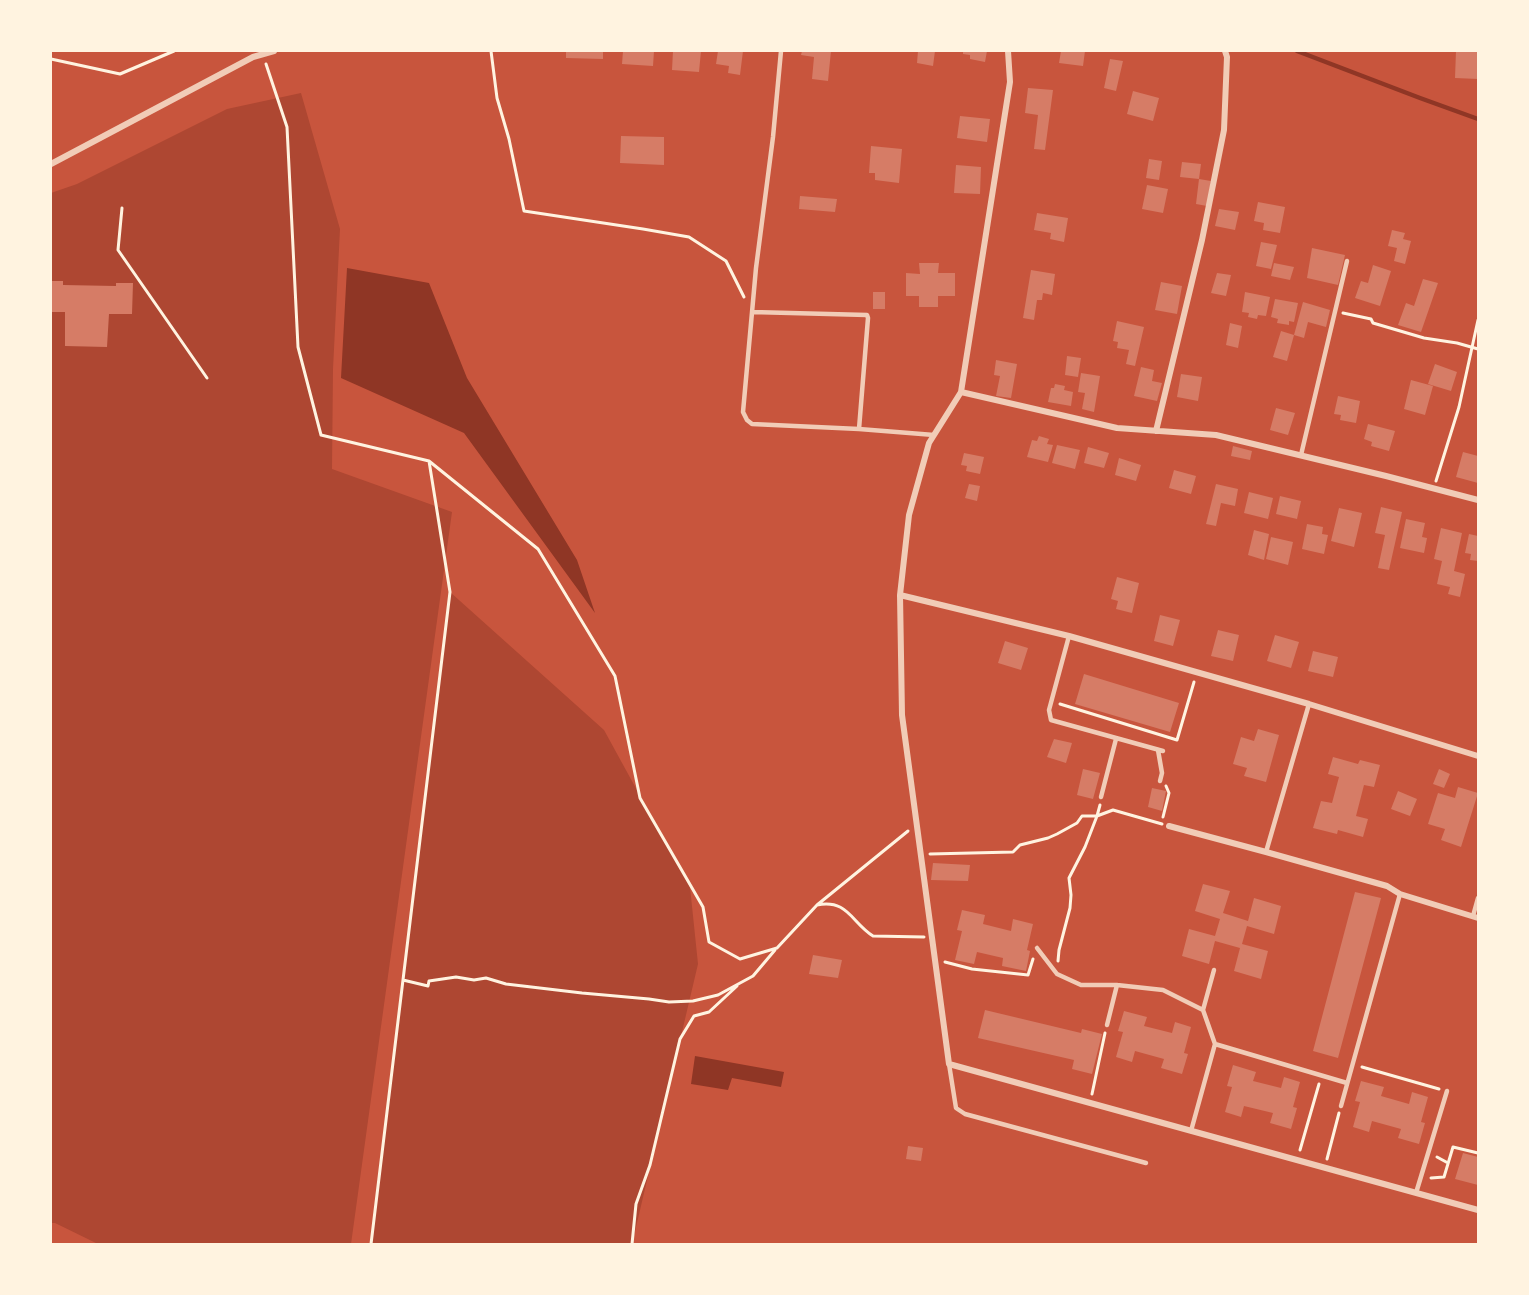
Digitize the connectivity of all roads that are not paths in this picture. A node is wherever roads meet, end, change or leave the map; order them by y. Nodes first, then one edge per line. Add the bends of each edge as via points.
1 (274, 51) edge
2 (781, 51) edge
3 (1008, 51) edge
4 (1225, 51) edge
5 (51, 164) edge
6 (1347, 261) dead end
7 (752, 312) junction
8 (961, 392) junction
9 (859, 429) junction
10 (1156, 431) junction
11 (934, 435) junction
12 (1301, 455) junction
13 (1478, 500) edge
14 (900, 595) junction
15 (1069, 636) junction
16 (1309, 704) junction
17 (1116, 739) junction
18 (1478, 756) edge
19 (1160, 781) dead end
20 (1101, 797) road end
21 (1169, 826) road end
22 (1266, 852) junction
23 (1400, 894) junction
24 (1478, 898) edge
25 (1475, 917) edge
26 (1037, 948) road end
27 (1214, 970) dead end
28 (1117, 985) junction
29 (1203, 1010) junction
30 (1107, 1025) road end
31 (1215, 1044) junction
32 (949, 1064) junction
33 (1347, 1083) junction
34 (1447, 1091) road end
35 (1341, 1106) road end
36 (1191, 1131) junction
37 (1146, 1163) dead end
38 (1416, 1193) junction
39 (1478, 1210) edge

1 - 5 street via 243,63
2 - 7 lane
3 - 8 street via 1010,82
4 - 10 street via 1224,130
6 - 12 lane
7 - 9 lane via 743,412 747,420 752,424
7 - 9 lane via 867,315
8 - 10 street via 1117,428
8 - 11 street
9 - 11 lane
10 - 12 street via 1215,435
11 - 14 street via 909,515
12 - 13 street
14 - 15 street
14 - 32 street via 902,715
15 - 16 street
15 - 17 lane via 1049,710 1051,720
16 - 18 street
16 - 22 lane
17 - 19 lane via 1160,751
17 - 20 lane
21 - 22 street
22 - 23 street via 1388,886
23 - 25 street
23 - 33 lane
24 - 25 lane
26 - 28 lane via 1057,974 1081,986
27 - 29 lane
28 - 29 lane via 1163,990
28 - 30 lane
29 - 31 lane
31 - 33 lane
31 - 36 lane
32 - 36 street
32 - 37 lane via 956,1108 965,1114
33 - 35 lane
34 - 38 lane
36 - 38 street
38 - 39 street

